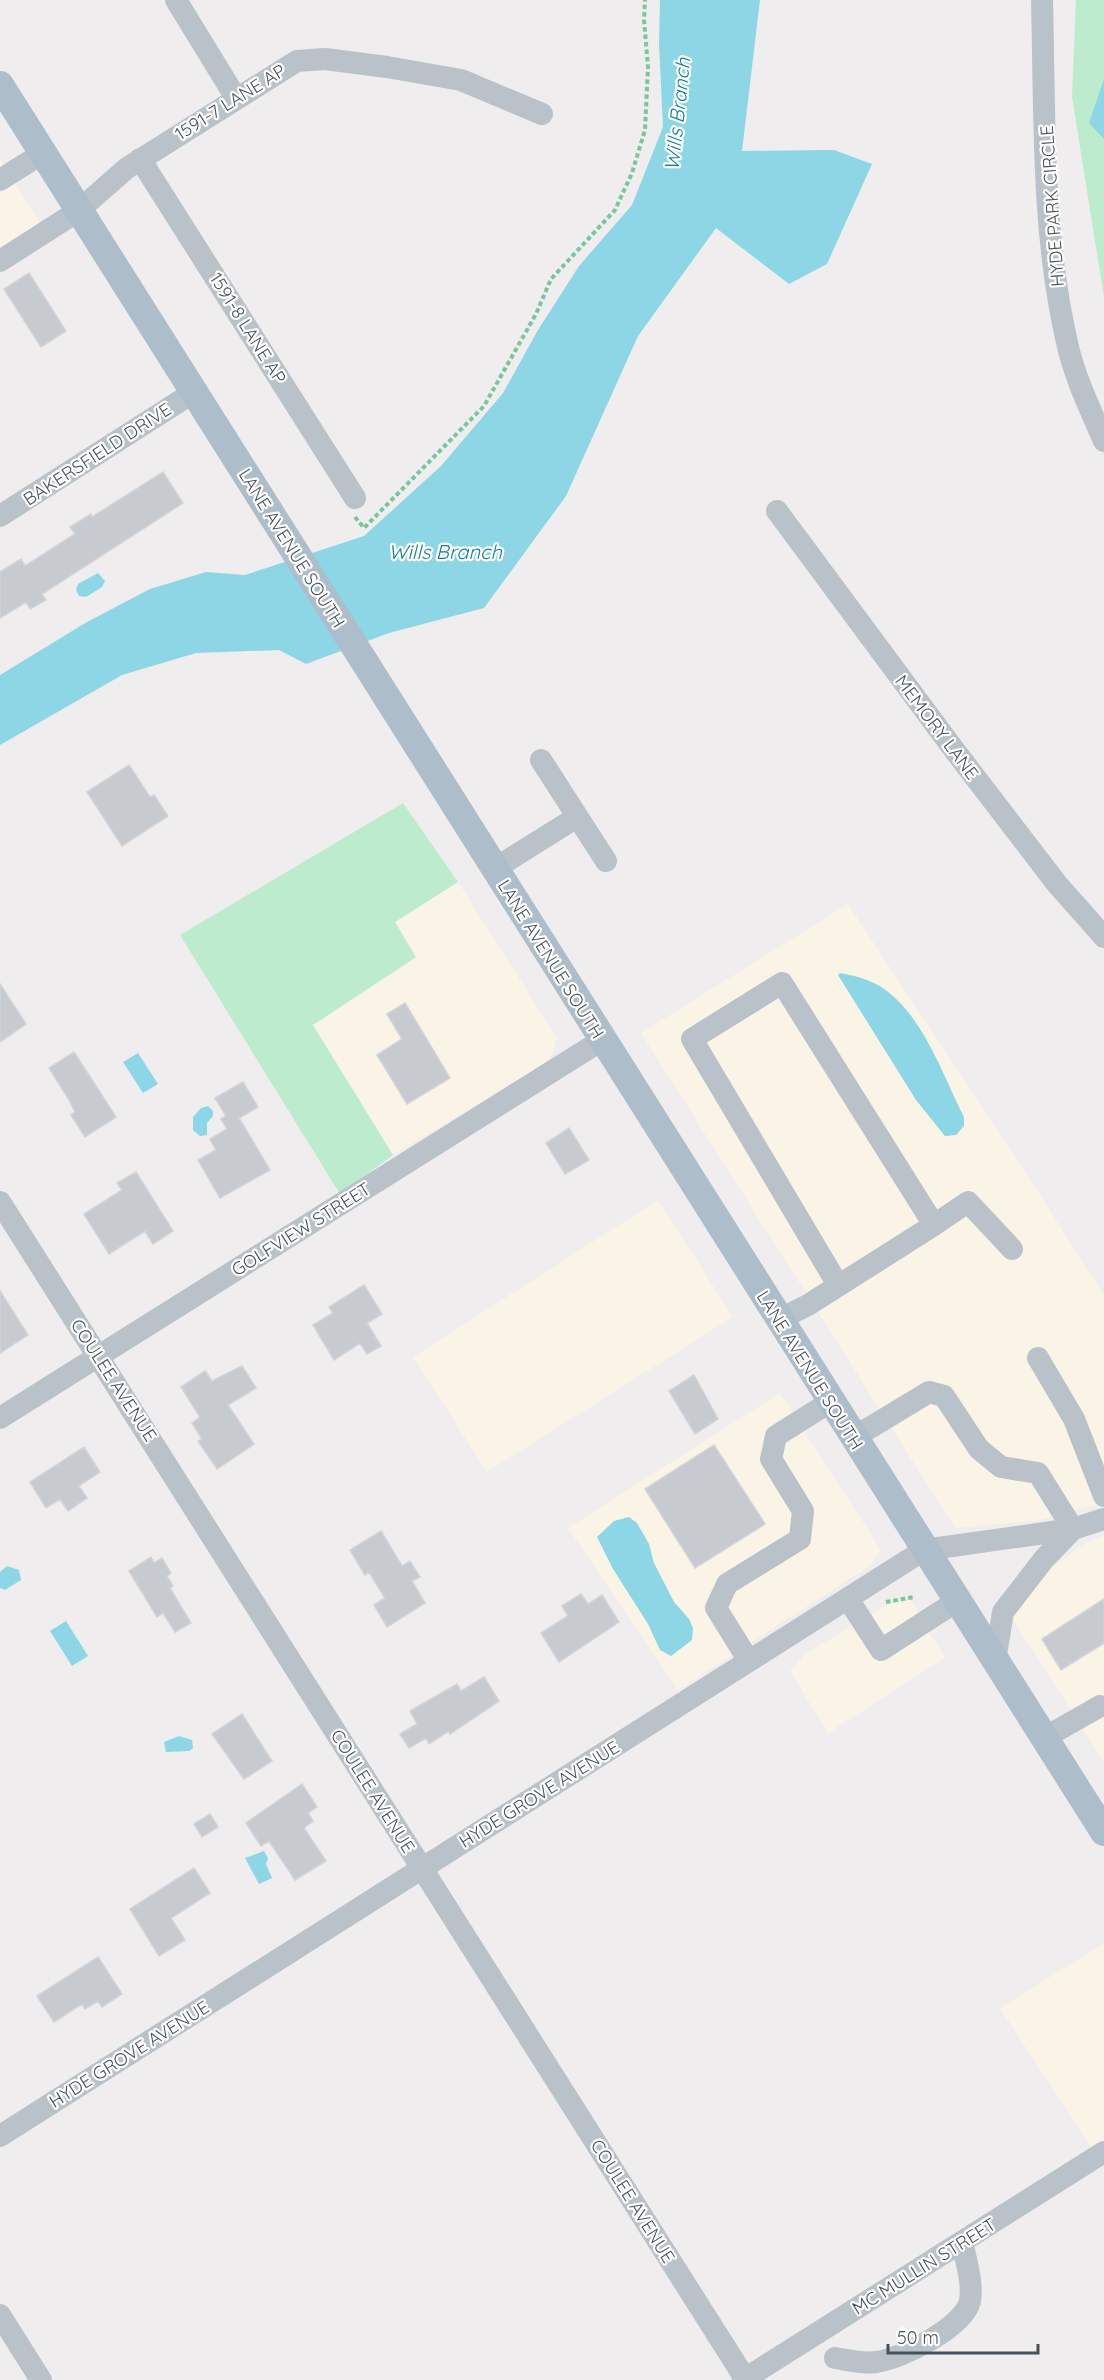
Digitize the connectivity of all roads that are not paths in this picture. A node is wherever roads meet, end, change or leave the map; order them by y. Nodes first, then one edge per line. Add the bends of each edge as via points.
1 (176, 0) edge
2 (1042, 0) edge
3 (0, 85) edge
4 (236, 98) junction
5 (542, 114) dead end
6 (43, 153) junction
7 (140, 159) junction
8 (0, 180) edge
9 (78, 211) junction
10 (0, 261) edge
11 (194, 392) junction
12 (1104, 441) edge
13 (355, 498) road end
14 (777, 511) dead end
15 (0, 516) edge
16 (542, 760) dead end
17 (577, 818) junction
18 (606, 861) dead end
19 (494, 869) junction
20 (1104, 937) edge
21 (602, 1040) junction
22 (0, 1202) edge
23 (934, 1225) junction
24 (1012, 1249) dead end
25 (838, 1285) junction
26 (778, 1320) junction
27 (99, 1355) junction
28 (1038, 1358) dead end
29 (830, 1402) junction
30 (0, 1418) edge
31 (853, 1438) junction
32 (1104, 1496) edge
33 (1103, 1521) edge
34 (1073, 1529) junction
35 (924, 1550) junction
36 (848, 1599) junction
37 (957, 1601) junction
38 (749, 1661) junction
39 (995, 1661) junction
40 (1103, 1703) edge
41 (1044, 1738) junction
42 (1104, 1832) edge
43 (422, 1869) junction
44 (0, 2136) edge
45 (1104, 2152) edge
46 (962, 2242) junction
47 (0, 2315) edge
48 (829, 2326) junction
49 (835, 2358) junction
50 (41, 2380) edge
51 (745, 2380) edge
52 (839, 2380) edge

1 - 4 street
2 - 12 street, HYDE PARK CIRCLE via 1049,219 1058,293 1069,351 1083,396
3 - 6 main road, LANE AVENUE SOUTH
4 - 5 street, 1591-7 LANE AP via 297,61 325,60 461,80
4 - 7 street, 1591-7 LANE AP
6 - 8 street
6 - 9 main road, LANE AVENUE SOUTH
7 - 9 street, 1591-7 LANE AP
7 - 13 street, 1591-8 LANE AP
9 - 10 street, 1591-7 LANE AP
9 - 11 main road, LANE AVENUE SOUTH
11 - 15 street, BAKERSFIELD DRIVE
11 - 19 main road, LANE AVENUE SOUTH
14 - 20 street, MEMORY LANE via 1057,884
16 - 17 street
17 - 18 street
17 - 19 street
19 - 21 main road, LANE AVENUE SOUTH
21 - 26 main road, LANE AVENUE SOUTH
21 - 27 street, GOLFVIEW STREET
22 - 27 street, COULEE AVENUE
23 - 24 street via 968,1202
23 - 25 street
23 - 25 street via 782,983 692,1040
25 - 26 street
26 - 29 main road, LANE AVENUE SOUTH
27 - 30 street, GOLFVIEW STREET
27 - 43 street, COULEE AVENUE
28 - 32 street via 1074,1419
29 - 31 main road, LANE AVENUE SOUTH
29 - 38 street via 776,1436 771,1459 803,1511 800,1539 727,1584 716,1608
31 - 34 street via 929,1392 944,1396 980,1449 1001,1467 1038,1473
31 - 35 main road, LANE AVENUE SOUTH
33 - 34 street, HYDE GROVE AVENUE
34 - 35 street, HYDE GROVE AVENUE
34 - 39 street via 1044,1559 1004,1612
35 - 36 street, HYDE GROVE AVENUE
35 - 37 main road, LANE AVENUE SOUTH
36 - 37 street via 881,1650
36 - 38 street, HYDE GROVE AVENUE
37 - 39 main road, LANE AVENUE SOUTH
38 - 43 street, HYDE GROVE AVENUE
39 - 41 main road, LANE AVENUE SOUTH
40 - 41 street
41 - 42 main road, LANE AVENUE SOUTH
43 - 44 street, HYDE GROVE AVENUE
43 - 51 street, COULEE AVENUE
45 - 46 street, MC MULLIN STREET
46 - 48 street, MC MULLIN STREET
46 - 49 street via 970,2282 969,2303 956,2320 936,2337 877,2362
47 - 50 street
48 - 49 street
48 - 51 street, MC MULLIN STREET
49 - 52 street

